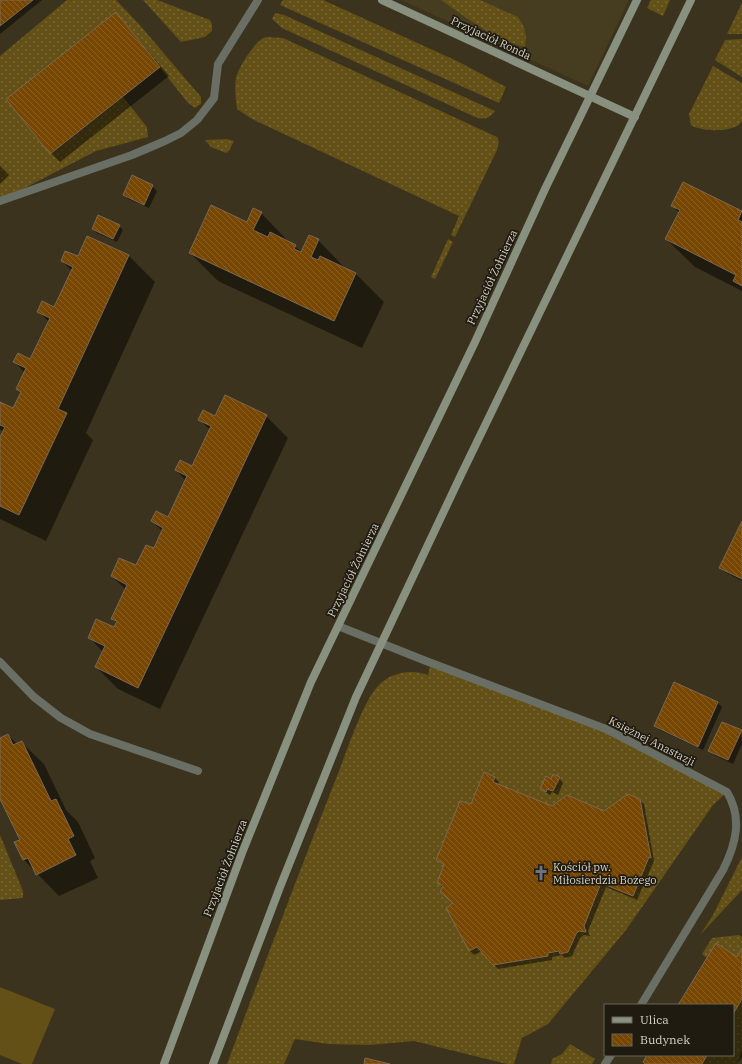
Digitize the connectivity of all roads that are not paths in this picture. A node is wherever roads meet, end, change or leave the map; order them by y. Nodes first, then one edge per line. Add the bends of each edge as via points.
1 (258, 0) edge
2 (382, 0) edge
3 (637, 0) edge
4 (691, 0) edge
5 (591, 97) junction
6 (635, 117) junction
7 (0, 201) edge
8 (338, 626) junction
9 (382, 643) junction
10 (0, 662) edge
11 (198, 771) dead end
12 (642, 1004) edge
13 (164, 1064) edge
14 (213, 1064) edge

1 - 7 street via 218,64 214,98 197,120 165,141 87,172
2 - 5 street, Przyjaciół Ronda
3 - 5 street, Przyjaciół Żołnierza
4 - 6 street
5 - 6 street
5 - 8 street, Przyjaciół Żołnierza
6 - 9 street
8 - 9 street, Księżnej Anastazji
8 - 13 street, Przyjaciół Żołnierza via 287,738
9 - 12 street, Księżnej Anastazji via 606,729 727,792 736,802 740,815 734,849 724,870
9 - 14 street via 330,757
10 - 11 street via 34,697 60,718 90,734

